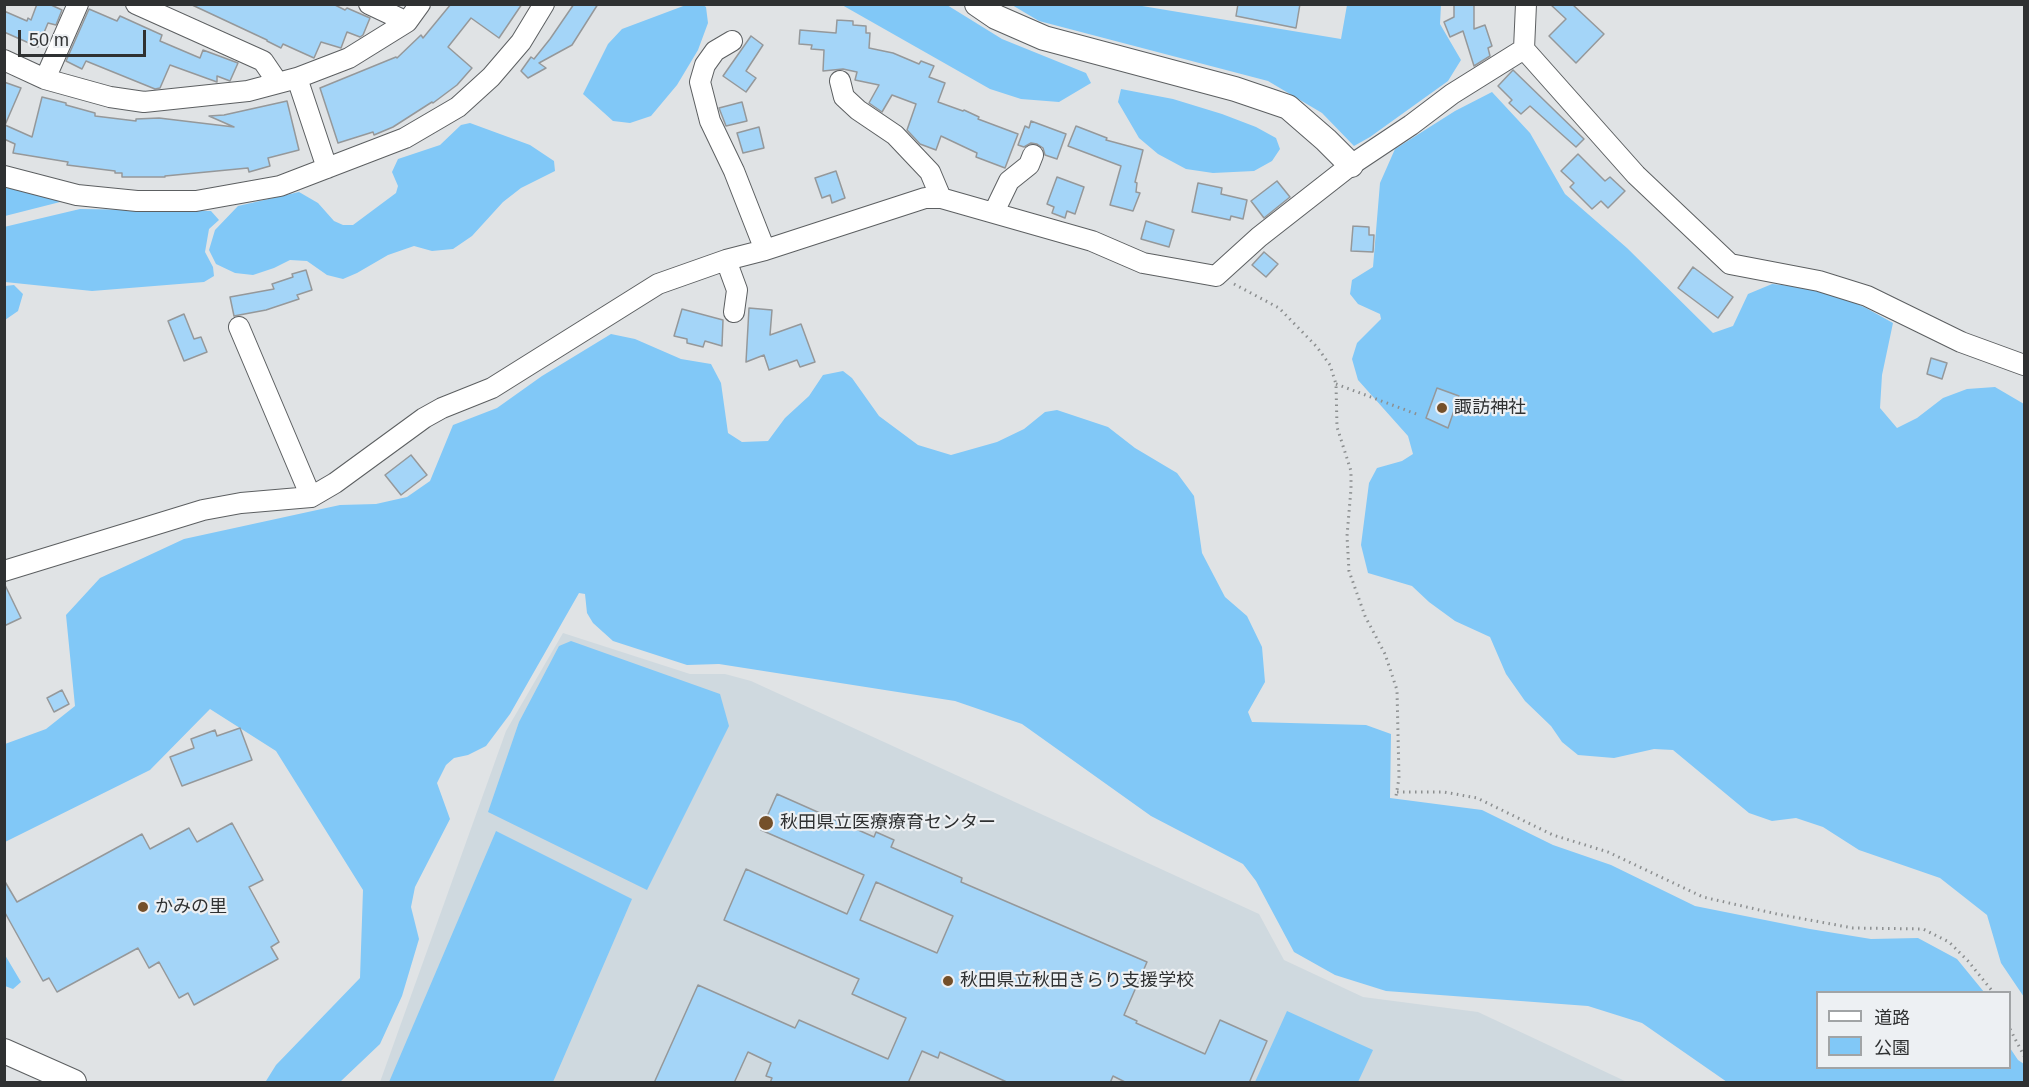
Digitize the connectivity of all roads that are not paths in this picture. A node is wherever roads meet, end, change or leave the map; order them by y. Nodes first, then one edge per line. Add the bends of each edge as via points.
1 (78, 4) edge
2 (136, 4) edge
3 (369, 4) edge
4 (420, 4) edge
5 (544, 4) edge
6 (977, 4) edge
7 (1526, 4) edge
8 (407, 22) junction
9 (732, 41) dead end
10 (1524, 49) junction
11 (4, 60) edge
12 (45, 79) junction
13 (287, 81) junction
14 (840, 81) dead end
15 (1033, 155) dead end
16 (1351, 165) junction
17 (327, 168) junction
18 (4, 176) edge
19 (941, 198) junction
20 (994, 212) junction
21 (765, 250) junction
22 (726, 260) junction
23 (735, 312) dead end
24 (239, 327) dead end
25 (2025, 365) edge
26 (311, 497) junction
27 (4, 570) edge
28 (4, 1051) edge
29 (74, 1083) edge

1 - 12 street
2 - 13 street via 263,61
3 - 8 street
4 - 8 street
5 - 17 street via 521,42 458,107 405,138
6 - 16 street via 1044,38 1235,89 1287,107
7 - 10 street
8 - 13 street via 349,58
9 - 21 street via 715,51 699,82 710,121
10 - 16 street
10 - 25 street via 1636,175 1730,264 1819,281 1867,296 1961,342
11 - 12 street
12 - 13 street via 144,102 248,91
13 - 17 street
14 - 19 street via 844,97 895,135 930,172
15 - 20 street via 1029,165 1009,181
16 - 20 street via 1216,276 1143,263 1105,245
17 - 18 street via 280,186 196,201 77,195
19 - 20 street
19 - 21 street via 925,198
21 - 22 street
22 - 23 street via 737,290
22 - 26 street via 658,284 492,388 424,418
24 - 26 street
26 - 27 street via 241,502 203,510
28 - 29 street

